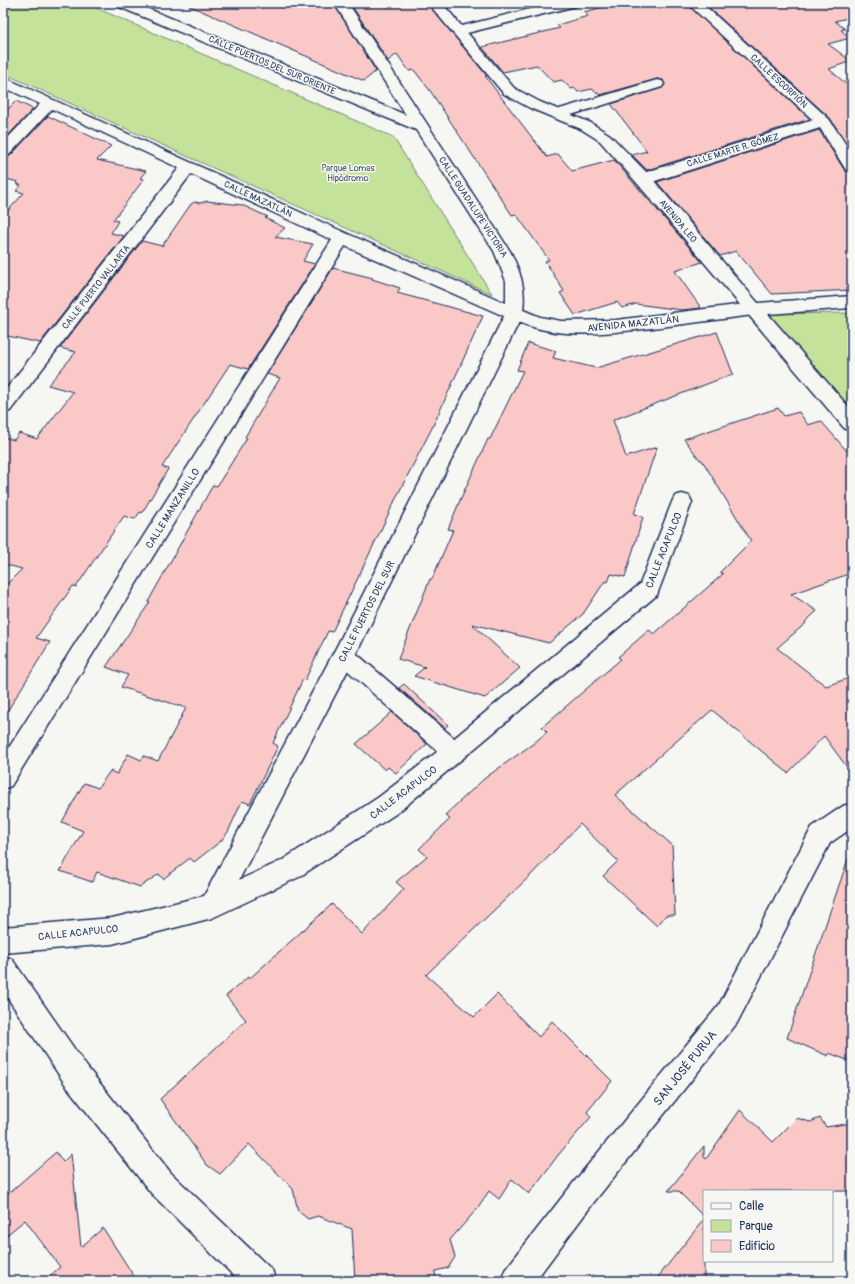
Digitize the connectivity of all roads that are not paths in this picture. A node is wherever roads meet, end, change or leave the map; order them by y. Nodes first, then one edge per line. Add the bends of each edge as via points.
1 (122, 3) edge
2 (340, 3) edge
3 (435, 3) edge
4 (571, 3) edge
5 (694, 3) edge
6 (459, 32) junction
7 (3, 81) edge
8 (657, 84) dead end
9 (49, 103) junction
10 (558, 114) junction
11 (824, 122) junction
12 (422, 127) junction
13 (3, 152) edge
14 (188, 167) junction
15 (852, 167) edge
16 (643, 179) junction
17 (342, 238) junction
18 (852, 302) edge
19 (753, 309) junction
20 (514, 314) junction
21 (3, 406) edge
22 (852, 424) edge
23 (682, 502) dead end
24 (344, 655) junction
25 (454, 752) junction
26 (3, 778) edge
27 (852, 814) edge
28 (212, 906) junction
29 (3, 940) edge
30 (3, 968) edge
31 (261, 1281) edge
32 (516, 1281) edge

1 - 12 street, CALLE PUERTOS DEL SUR ORIENTE
2 - 12 street, CALLE GUADALUPE VICTORIA
3 - 6 street, AVENIDA LEO
4 - 6 street
5 - 11 street, CALLE ESCORPIÓN
6 - 10 street, AVENIDA LEO via 508,91
7 - 9 street, CALLE MAZATLÁN
8 - 10 street
9 - 13 street
9 - 14 street, CALLE MAZATLÁN
10 - 16 street, AVENIDA LEO via 586,126 605,138
11 - 15 street, CALLE ESCORPIÓN
11 - 16 street, CALLE MARTE R. GÓMEZ
12 - 20 street, CALLE GUADALUPE VICTORIA via 502,251 514,275
14 - 17 street, CALLE MAZATLÁN
14 - 21 street, CALLE PUERTO VALLARTA
16 - 19 street, AVENIDA LEO
17 - 20 street, CALLE MAZATLÁN
17 - 26 street, CALLE MANZANILLO
18 - 19 street, AVENIDA MAZATLÁN
19 - 20 street, AVENIDA MAZATLÁN via 586,328 537,323
19 - 22 street, AVENIDA LEO
20 - 24 street, CALLE PUERTOS DEL SUR
23 - 25 street, CALLE ACAPULCO via 649,589
24 - 25 lane
24 - 28 street, CALLE PUERTOS DEL SUR
25 - 28 street, CALLE ACAPULCO via 388,805 290,868
27 - 32 street, SAN JOSÉ PURUA via 821,835 728,1014 584,1192
28 - 29 street, CALLE ACAPULCO via 112,930
30 - 31 street via 77,1077 161,1183

